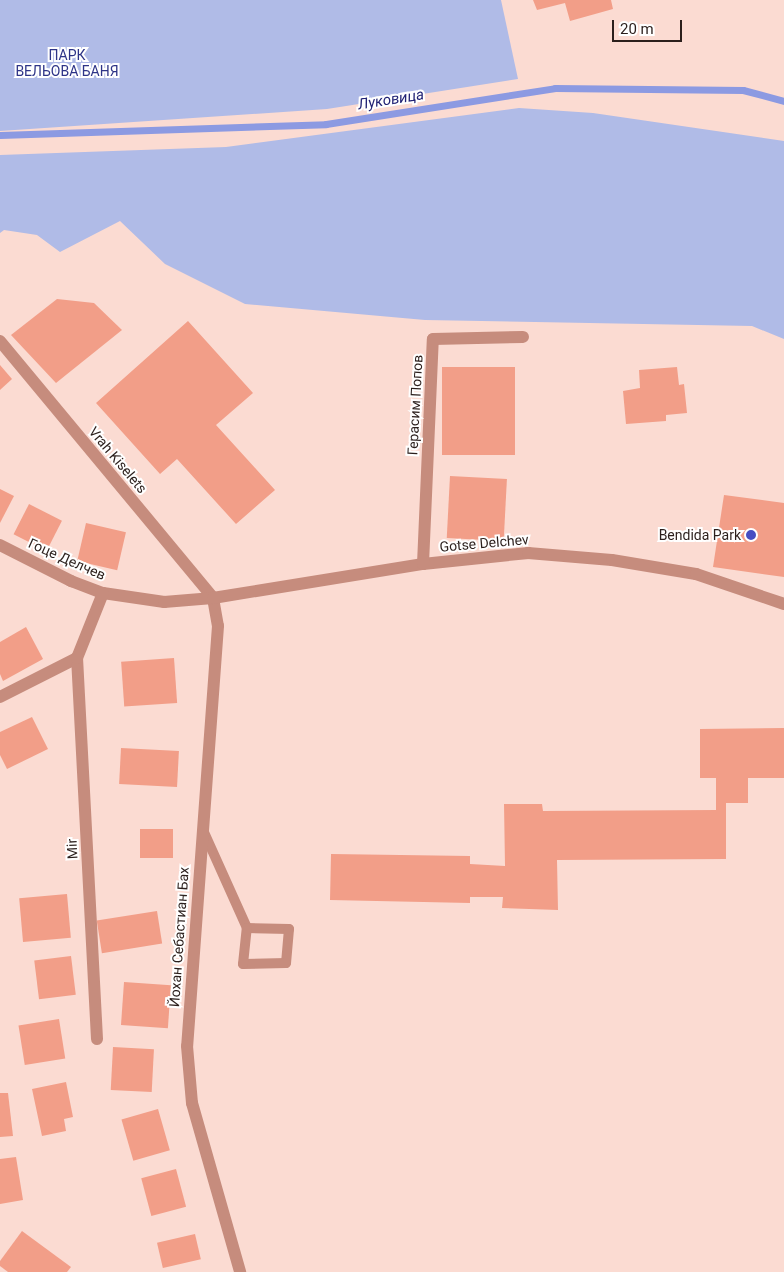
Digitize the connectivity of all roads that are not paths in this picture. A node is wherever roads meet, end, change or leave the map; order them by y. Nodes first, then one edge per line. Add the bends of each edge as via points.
1 (523, 337) dead end
2 (0, 341) edge
3 (0, 544) edge
4 (423, 564) junction
5 (103, 593) junction
6 (213, 598) junction
7 (784, 604) edge
8 (77, 658) junction
9 (0, 697) edge
10 (202, 829) junction
11 (247, 928) junction
12 (98, 1039) dead end
13 (240, 1272) edge

1 - 4 street, Герасим Попов via 433,339
2 - 6 street, Vrah Kiselets
3 - 5 street, Гоце Делчев via 71,581
4 - 6 street, Gotse Delchev
4 - 7 street, Gotse Delchev via 528,553 612,560 696,574
5 - 6 street, Гоце Делчев via 164,602
5 - 8 street, Mir
6 - 10 street, Йохан Себастиан Бах via 218,626
8 - 9 street
8 - 12 street, Mir
10 - 11 lane
10 - 13 street, Йохан Себастиан Бах via 186,1046 192,1103
11 - 11 lane via 243,964 286,963 289,929

